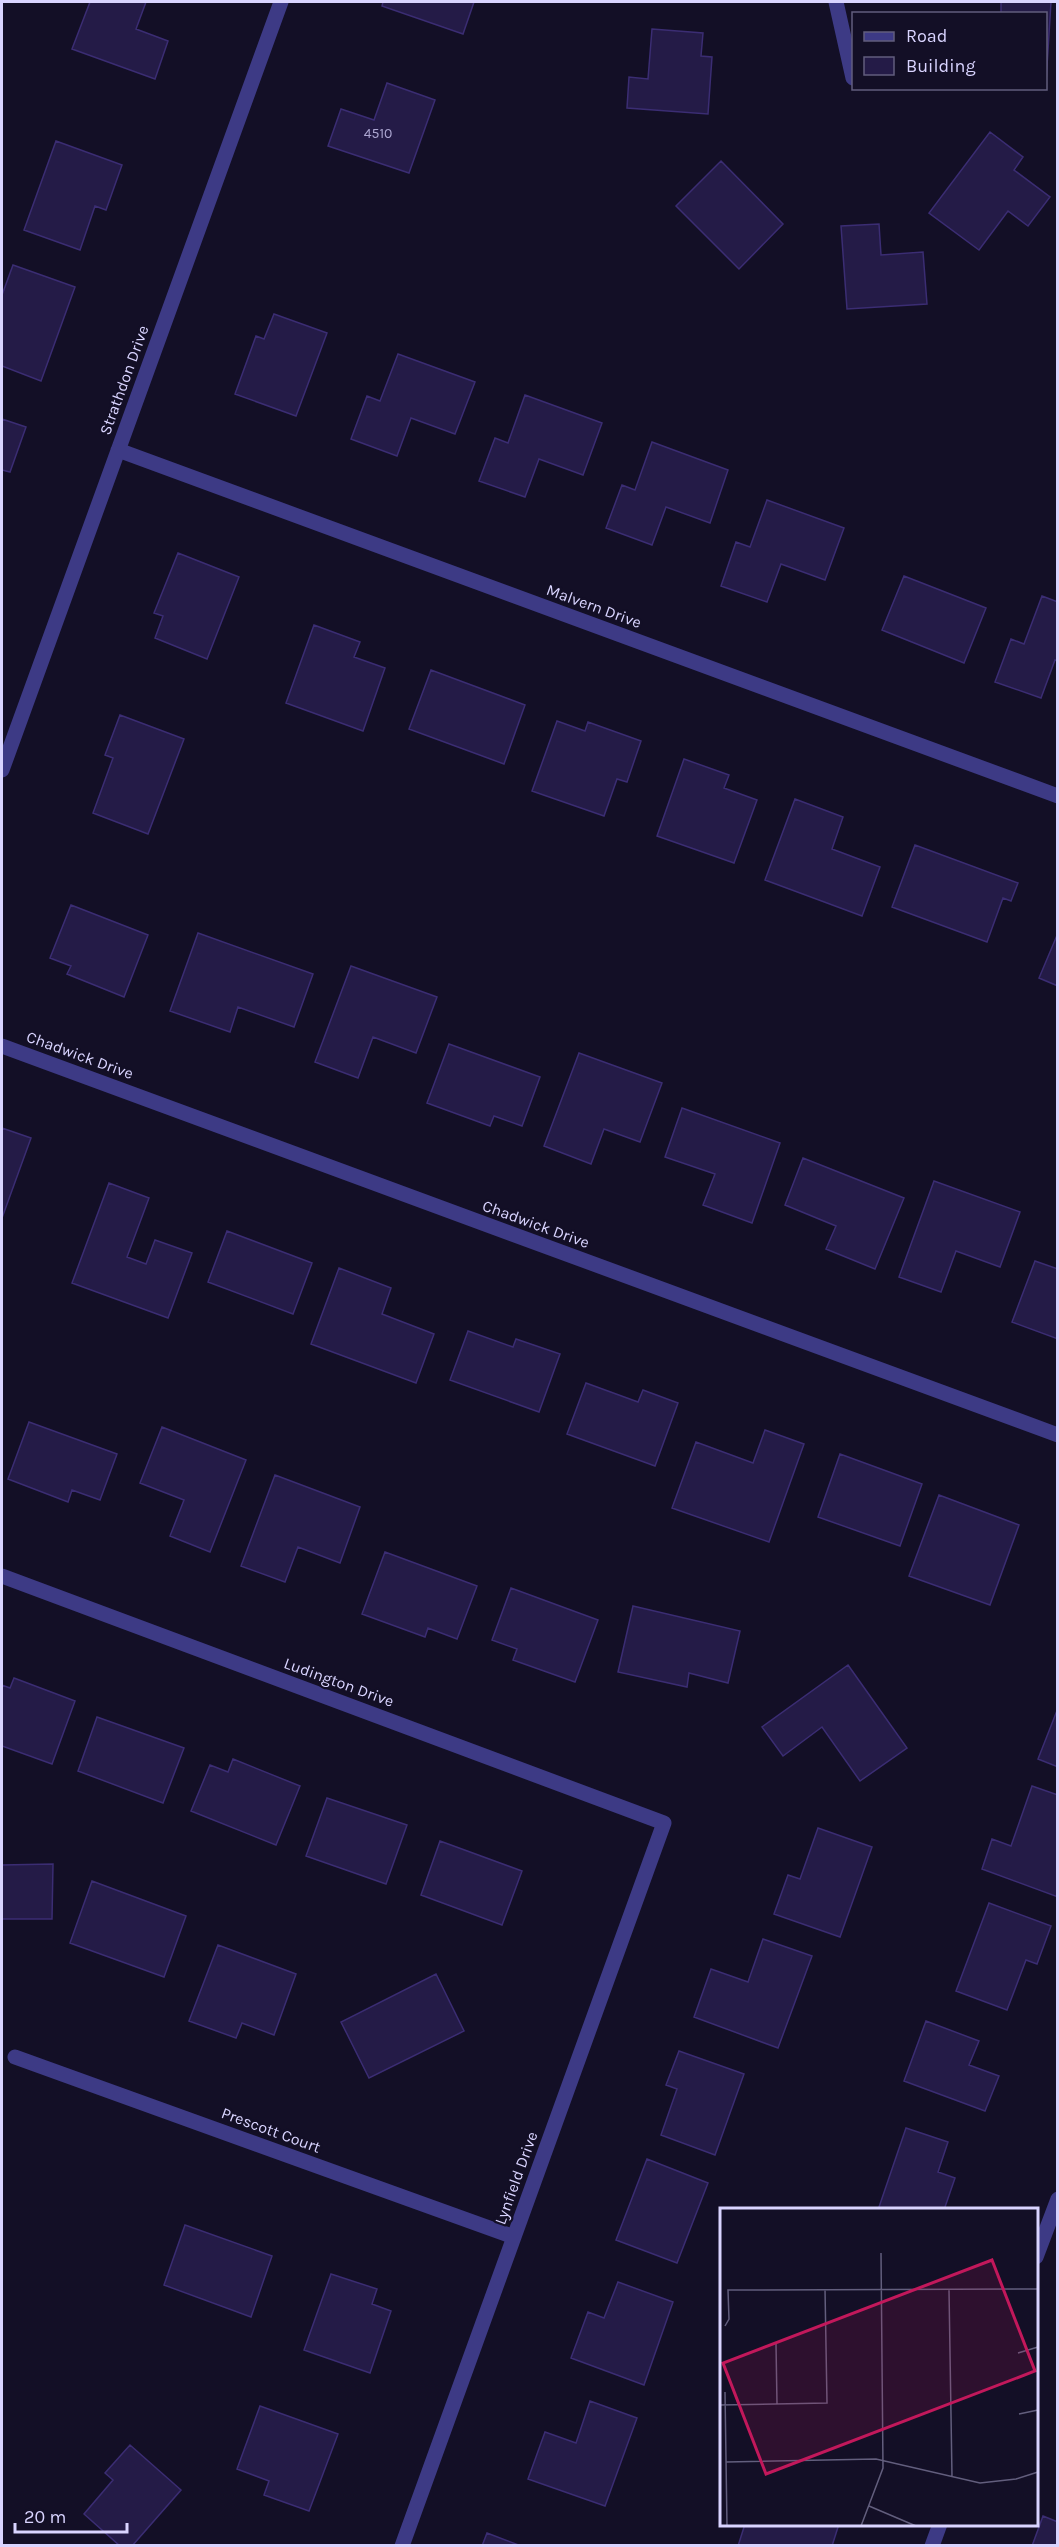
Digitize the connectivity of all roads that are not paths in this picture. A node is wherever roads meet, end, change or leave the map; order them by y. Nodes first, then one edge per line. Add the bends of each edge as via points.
1 (281, 2) edge
2 (836, 2) edge
3 (852, 70) edge
4 (118, 450) junction
5 (2, 770) edge
6 (1058, 796) edge
7 (2, 1046) edge
8 (1058, 1435) edge
9 (2, 1576) edge
10 (664, 1822) joint
11 (15, 2057) dead end
12 (1058, 2199) edge
13 (514, 2237) junction
14 (1038, 2252) edge
15 (938, 2526) edge
16 (402, 2546) edge
17 (932, 2546) edge

1 - 4 street, Strathdon Drive
2 - 3 street
4 - 5 street, Strathdon Drive
4 - 6 street, Malvern Drive
7 - 8 street, Chadwick Drive
9 - 10 street, Ludington Drive
10 - 13 street, Lynfield Drive
11 - 13 street, Prescott Court
12 - 14 street
13 - 16 street, Lynfield Drive
15 - 17 street

